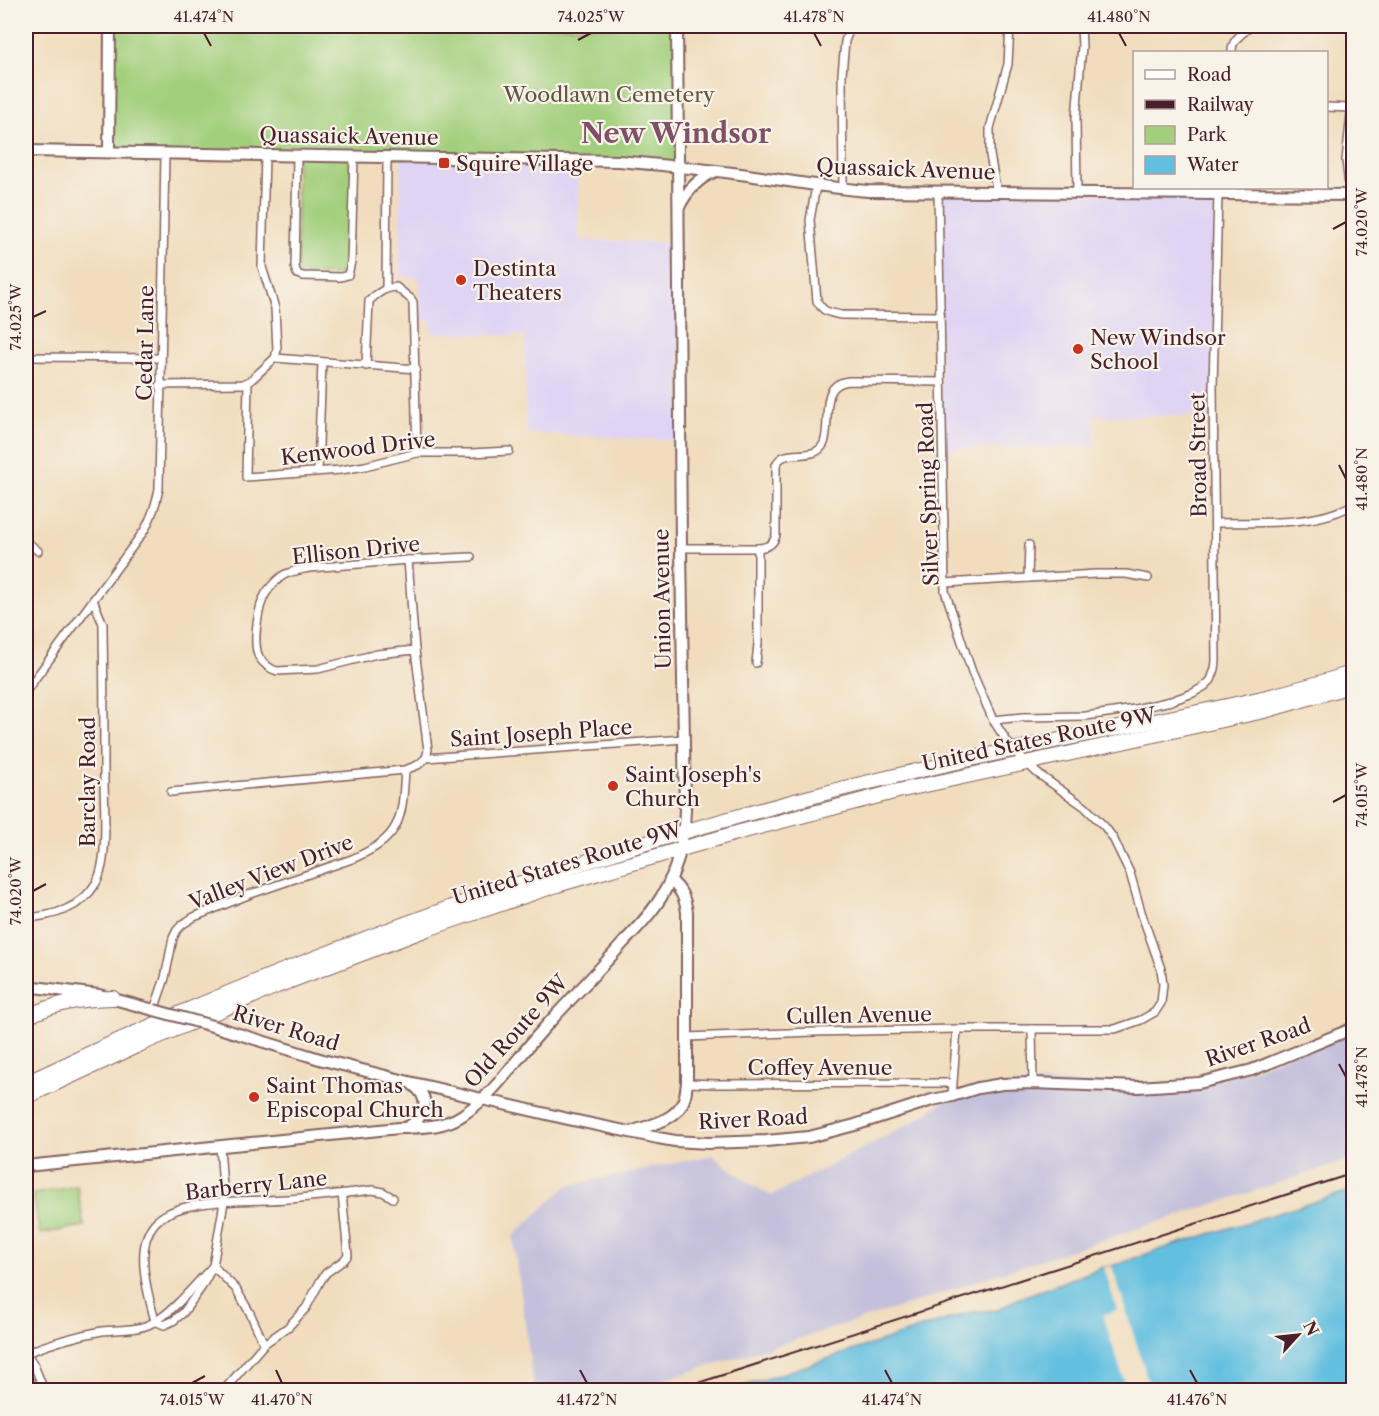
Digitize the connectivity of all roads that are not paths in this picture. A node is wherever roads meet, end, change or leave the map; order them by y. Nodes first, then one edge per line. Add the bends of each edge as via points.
1 (110, 26) edge
2 (677, 26) edge
3 (850, 26) edge
4 (1010, 26) edge
5 (1081, 26) edge
6 (1251, 26) edge
7 (1232, 51) edge
8 (1353, 87) edge
9 (1328, 107) edge
10 (1351, 108) junction
11 (26, 151) edge
12 (109, 152) junction
13 (165, 153) junction
14 (265, 155) junction
15 (297, 155) junction
16 (354, 156) junction
17 (387, 156) junction
18 (678, 166) junction
19 (714, 172) junction
20 (816, 186) junction
21 (843, 189) junction
22 (938, 192) junction
23 (997, 193) junction
24 (1077, 193) junction
25 (1218, 194) junction
26 (1352, 195) edge
27 (679, 207) junction
28 (386, 289) junction
29 (940, 316) junction
30 (26, 357) edge
31 (160, 358) junction
32 (275, 358) junction
33 (322, 362) junction
34 (366, 366) junction
35 (416, 369) junction
36 (248, 382) junction
37 (941, 382) junction
38 (160, 385) junction
39 (509, 451) dead end
40 (417, 453) junction
41 (318, 471) junction
42 (1353, 504) edge
43 (1215, 523) junction
44 (26, 541) edge
45 (1029, 545) dead end
46 (681, 548) junction
47 (758, 548) junction
48 (38, 551) dead end
49 (471, 557) dead end
50 (408, 560) junction
51 (1028, 578) junction
52 (1148, 578) dead end
53 (945, 583) junction
54 (93, 600) junction
55 (415, 650) junction
56 (756, 663) dead end
57 (1353, 672) edge
58 (1353, 685) edge
59 (26, 691) edge
60 (993, 720) junction
61 (684, 739) junction
62 (1012, 749) junction
63 (426, 758) junction
64 (1027, 762) junction
65 (405, 770) junction
66 (171, 792) dead end
67 (683, 831) junction
68 (680, 849) junction
69 (670, 880) junction
70 (26, 918) edge
71 (377, 941) junction
72 (26, 986) edge
73 (113, 998) junction
74 (154, 1010) junction
75 (26, 1017) edge
76 (1353, 1028) edge
77 (957, 1029) junction
78 (1032, 1029) junction
79 (687, 1037) junction
80 (26, 1083) edge
81 (409, 1083) junction
82 (687, 1083) junction
83 (952, 1083) junction
84 (1033, 1083) junction
85 (952, 1096) junction
86 (26, 1097) edge
87 (483, 1098) junction
88 (406, 1128) junction
89 (631, 1132) junction
90 (220, 1146) junction
91 (26, 1166) edge
92 (342, 1194) junction
93 (393, 1198) dead end
94 (224, 1202) junction
95 (213, 1266) junction
96 (155, 1321) junction
97 (264, 1344) junction
98 (26, 1353) edge
99 (44, 1390) edge
100 (224, 1390) edge

1 - 12 street
2 - 18 street, Union Avenue
3 - 21 street via 842,74
4 - 23 street via 1008,64 990,128
5 - 24 street
6 - 7 street via 1237,38
8 - 10 street
9 - 10 street
10 - 26 street via 1346,160
11 - 12 street, Quassaick Avenue
12 - 13 street, Quassaick Avenue
13 - 14 street, Quassaick Avenue
13 - 31 street, Cedar Lane
14 - 15 street, Quassaick Avenue
14 - 32 street via 262,267 275,308
15 - 16 street, Quassaick Avenue
15 - 16 street via 297,274 341,277 348,274 351,262
16 - 17 street, Quassaick Avenue
17 - 18 street, Quassaick Avenue
17 - 28 street
18 - 19 street, Quassaick Avenue
18 - 27 street, Union Avenue
19 - 20 street, Quassaick Avenue
19 - 27 street via 695,184
20 - 21 street, Quassaick Avenue
20 - 29 street via 810,219 817,301 821,308 842,315
21 - 22 street, Quassaick Avenue
22 - 23 street, Quassaick Avenue
22 - 29 street, Silver Spring Road
23 - 24 street, Quassaick Avenue
24 - 25 street, Quassaick Avenue
25 - 26 street, Quassaick Avenue
25 - 43 street, Broad Street via 1213,386
27 - 46 street, Union Avenue
28 - 34 street via 369,301
28 - 35 street via 396,286 413,302
29 - 37 street, Silver Spring Road
30 - 31 street
31 - 38 street, Cedar Lane
32 - 33 street
32 - 36 street
33 - 34 street
33 - 41 street
34 - 35 street
35 - 40 street
36 - 38 street
36 - 41 street, Kenwood Drive via 246,477
37 - 47 street via 836,384 831,389 820,450 778,460 776,535 770,545
37 - 53 street, Silver Spring Road
38 - 54 street, Cedar Lane via 159,489 155,508 144,531
39 - 40 street, Kenwood Drive
40 - 41 street, Kenwood Drive via 365,466
42 - 43 street via 1300,520
43 - 60 street, Broad Street via 1216,661 1211,680 1193,693 1135,709 1086,717
44 - 48 street
45 - 51 street
46 - 47 street
46 - 61 street, Union Avenue
47 - 56 street
49 - 50 street, Ellison Drive
50 - 55 street
50 - 55 street, Ellison Drive via 309,568 285,574 263,600 257,649 266,665 284,672
51 - 52 street via 1096,574
51 - 53 street
53 - 60 street, Silver Spring Road via 972,672
54 - 59 street, Cedar Lane
54 - 70 street, Barclay Road via 103,624 102,868 89,894 79,902 56,914
55 - 63 street
57 - 62 highway, United States Route 9W via 1262,698
58 - 64 highway, United States Route 9W via 1264,711
60 - 62 street, Silver Spring Road
61 - 63 street, Saint Joseph Place
61 - 67 street, Union Avenue
62 - 64 street, Silver Spring Road
62 - 67 highway, United States Route 9W
63 - 65 street, Saint Joseph Place
64 - 68 highway, United States Route 9W via 898,791
64 - 78 street, Silver Spring Road via 1085,807 1113,838 1130,873 1163,984 1161,1003 1155,1012 1126,1026
65 - 66 street
65 - 74 street, Valley View Drive via 400,818 382,843 352,859 248,895 183,924 173,938
67 - 68 street, Union Avenue
67 - 71 highway, United States Route 9W via 511,886
68 - 69 street, Union Avenue
68 - 71 highway, United States Route 9W
69 - 79 street via 682,894 687,912
69 - 87 street, Old Route 9W via 645,918
71 - 80 highway, United States Route 9W via 273,974
71 - 86 highway, United States Route 9W
72 - 73 street, River Road
73 - 74 street, River Road
73 - 75 highway via 68,1002
74 - 81 street, River Road, bridge
76 - 84 street, River Road via 1251,1070 1199,1083 1138,1087
77 - 78 street, Cullen Avenue
77 - 79 street, Cullen Avenue
77 - 83 street
78 - 84 street
79 - 82 street
81 - 87 street, River Road
81 - 88 street via 420,1091 424,1107 421,1117
82 - 83 street, Coffey Avenue
82 - 89 street via 677,1113
83 - 85 street
84 - 85 street, River Road via 1002,1084
85 - 89 street, River Road via 841,1129 792,1139 692,1143
87 - 88 street, Old Route 9W via 448,1123
87 - 89 street, River Road
88 - 90 street, Old Route 9W
90 - 91 street, Old Route 9W
90 - 94 street
92 - 93 street, Barberry Lane via 373,1190
92 - 94 street, Barberry Lane
92 - 97 street via 348,1255 326,1273 306,1308
94 - 95 street
94 - 96 street, Barberry Lane via 172,1211 153,1224 146,1239 144,1261
95 - 96 street
95 - 96 street via 183,1313 168,1324
95 - 97 street via 236,1289
96 - 98 street via 130,1329 71,1337
97 - 100 street
98 - 99 street

